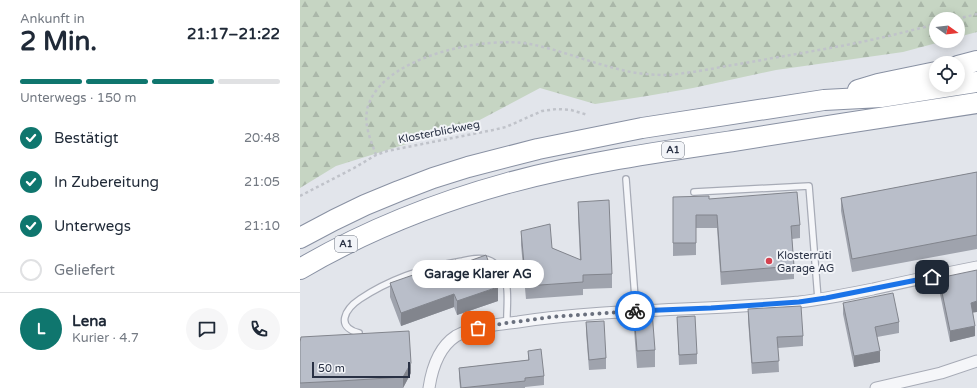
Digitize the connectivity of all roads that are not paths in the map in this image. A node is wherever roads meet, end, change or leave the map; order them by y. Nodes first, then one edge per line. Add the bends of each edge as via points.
1 (977, 61) edge
2 (965, 64) edge
3 (929, 73) edge
4 (977, 82) edge
5 (824, 100) junction
6 (977, 103) edge
7 (626, 179) dead end
8 (694, 192) dead end
9 (300, 238) edge
10 (977, 268) edge
11 (300, 269) edge
12 (818, 299) junction
13 (636, 311) junction
14 (507, 323) junction
15 (359, 333) edge
16 (977, 361) edge
17 (429, 388) edge
18 (876, 388) edge

1 - 2 highway
3 - 5 highway, A1 via 878,84
4 - 5 highway, A1 via 881,97
5 - 9 highway, A1 via 614,133 502,157 399,191
6 - 11 highway, A1 via 646,154 530,178 476,192 409,216 346,243
7 - 13 lane
8 - 12 lane via 809,186
10 - 12 street
12 - 13 street
13 - 14 street via 559,316
14 - 15 lane via 507,289 502,272 494,262 473,259 425,269 380,287 359,299 349,308 344,320 349,329
14 - 17 street via 467,332 446,344 432,372
16 - 18 street via 940,373

